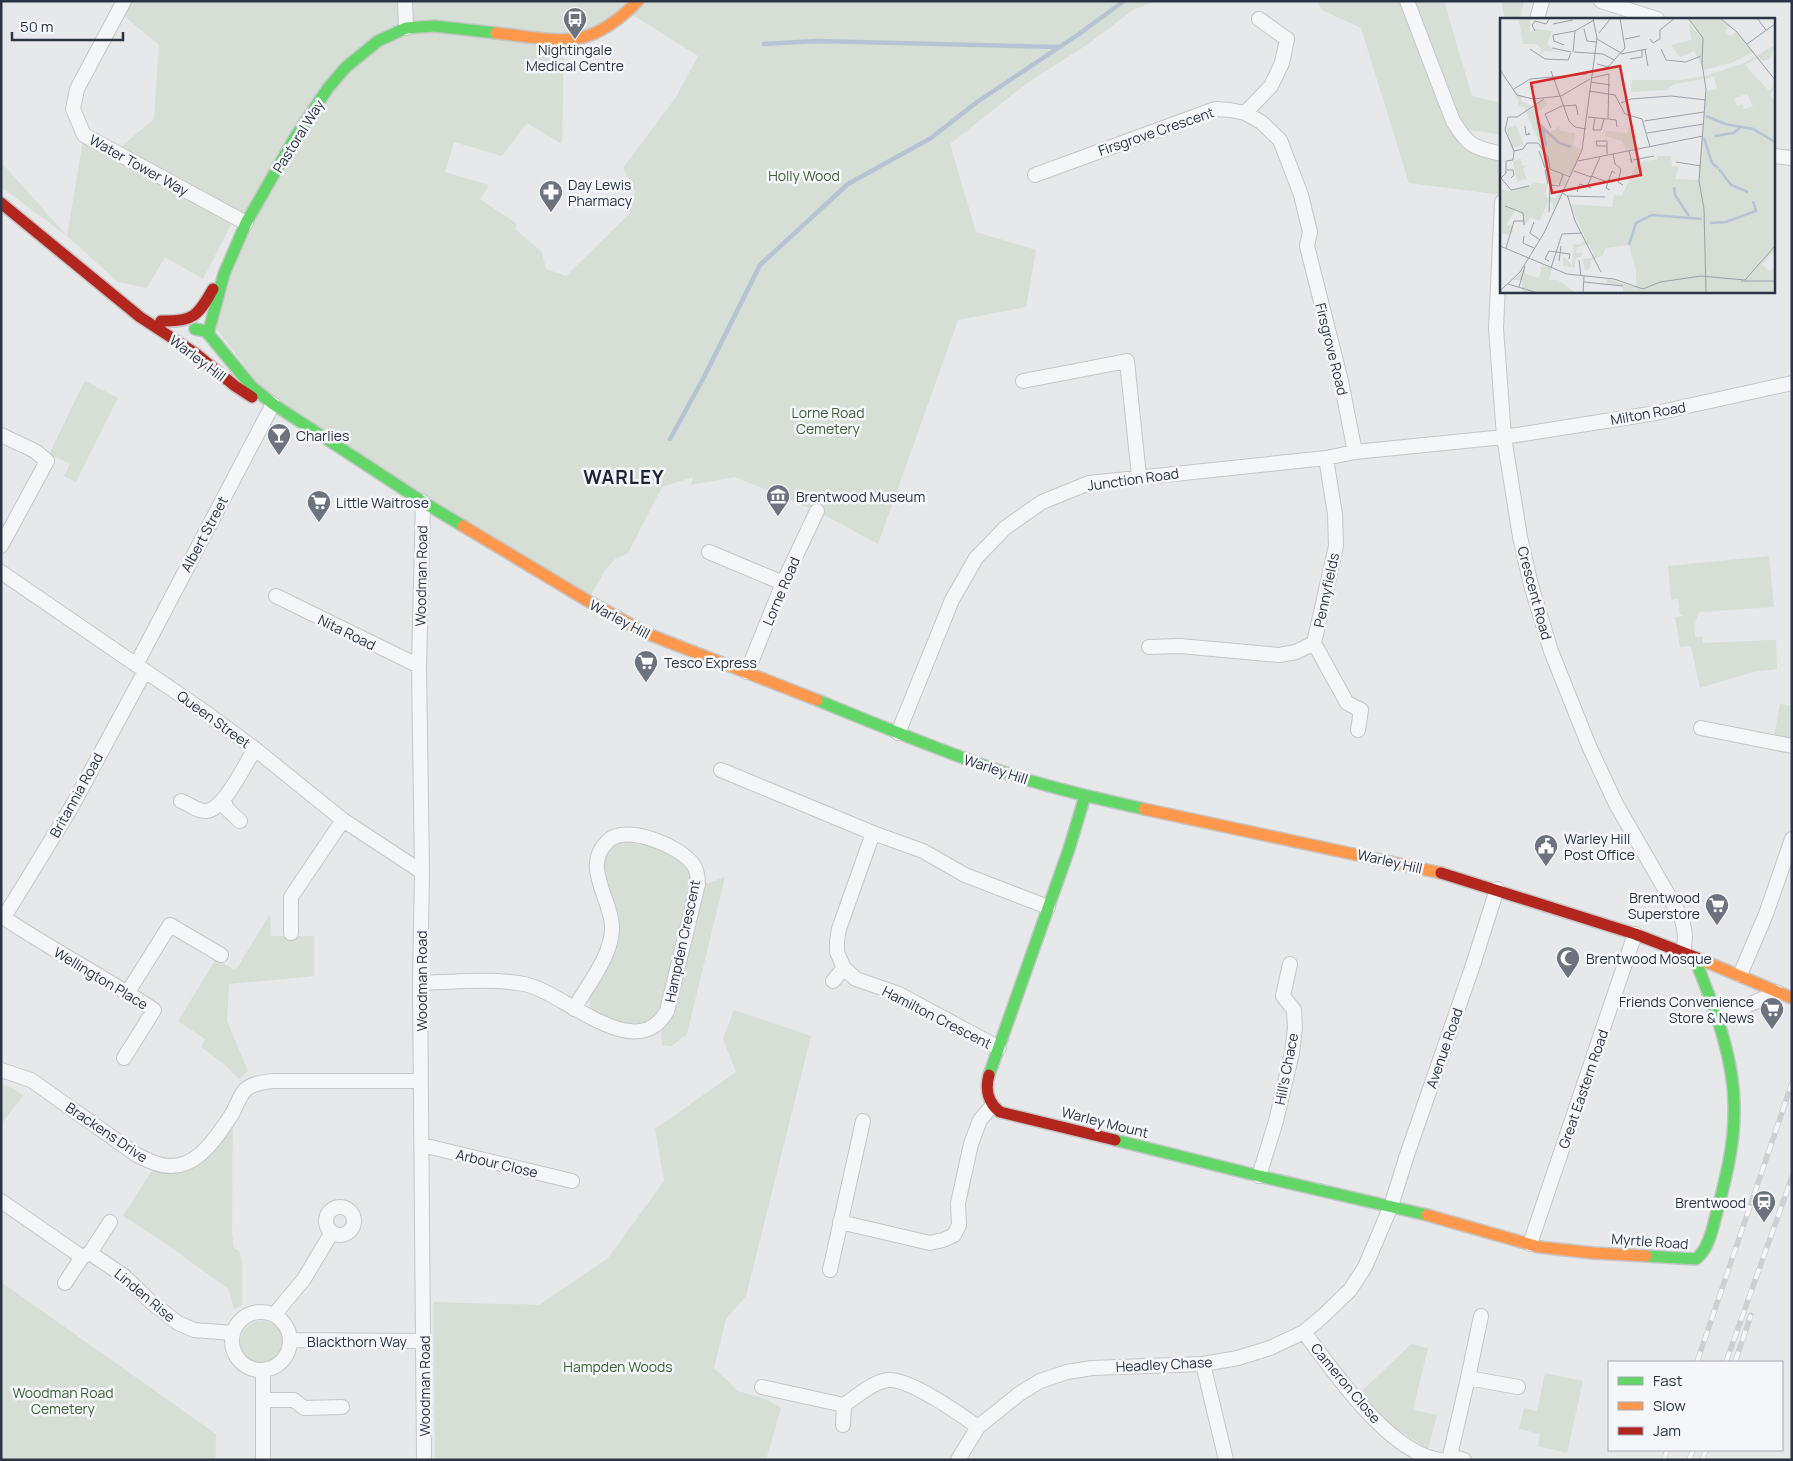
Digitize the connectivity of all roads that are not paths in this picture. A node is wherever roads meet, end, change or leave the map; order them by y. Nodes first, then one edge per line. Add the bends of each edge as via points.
1 (124, 1) edge
2 (405, 1) edge
3 (638, 1) edge
4 (1407, 1) edge
5 (1542, 1) edge
6 (1601, 1) edge
7 (1537, 18) edge
8 (1653, 18) edge
9 (1259, 19) dead end
10 (406, 28) junction
11 (1245, 113) junction
12 (1500, 153) edge
13 (1776, 156) edge
14 (1792, 158) edge
15 (1035, 174) dead end
16 (1, 203) edge
17 (246, 223) junction
18 (1500, 245) edge
19 (1306, 246) joint
20 (224, 274) junction
21 (126, 305) junction
22 (204, 305) junction
23 (161, 321) junction
24 (194, 329) junction
25 (208, 336) junction
26 (190, 349) junction
27 (1023, 381) dead end
28 (1792, 383) edge
29 (272, 404) junction
30 (1, 435) edge
31 (1504, 437) junction
32 (1356, 452) junction
33 (1326, 458) junction
34 (1139, 476) junction
35 (423, 502) junction
36 (817, 511) dead end
37 (1, 546) edge
38 (709, 552) dead end
39 (1, 572) edge
40 (783, 583) junction
41 (276, 596) dead end
42 (1314, 643) junction
43 (1148, 647) dead end
44 (419, 666) junction
45 (140, 668) junction
46 (747, 672) junction
47 (1701, 728) dead end
48 (1358, 730) dead end
49 (898, 733) junction
50 (1792, 746) edge
51 (255, 749) junction
52 (721, 770) dead end
53 (1085, 796) junction
54 (224, 798) junction
55 (181, 801) dead end
56 (240, 820) dead end
57 (343, 820) junction
58 (873, 833) junction
59 (1792, 839) edge
60 (422, 872) junction
61 (1497, 890) junction
62 (1048, 907) junction
63 (2, 916) edge
64 (291, 933) dead end
65 (1635, 934) junction
66 (1682, 954) junction
67 (221, 955) dead end
68 (1695, 959) junction
69 (1290, 964) dead end
70 (844, 968) junction
71 (1740, 975) junction
72 (832, 981) dead end
73 (420, 983) junction
74 (128, 992) junction
75 (1777, 992) junction
76 (1792, 998) edge
77 (574, 1009) junction
78 (1714, 1014) junction
79 (999, 1048) junction
80 (124, 1058) dead end
81 (1, 1070) edge
82 (421, 1081) junction
83 (992, 1106) junction
84 (863, 1121) dead end
85 (422, 1145) junction
86 (1259, 1176) junction
87 (572, 1181) dead end
88 (1, 1201) edge
89 (1391, 1206) junction
90 (110, 1222) dead end
91 (840, 1222) junction
92 (332, 1232) dead end
93 (1530, 1244) junction
94 (86, 1255) junction
95 (830, 1270) dead end
96 (65, 1283) dead end
97 (274, 1315) junction
98 (1481, 1316) dead end
99 (1304, 1332) junction
100 (233, 1333) junction
101 (291, 1340) junction
102 (424, 1341) junction
103 (1203, 1364) junction
104 (263, 1371) junction
105 (1468, 1378) junction
106 (762, 1387) dead end
107 (1518, 1387) dead end
108 (263, 1400) junction
109 (844, 1405) junction
110 (342, 1407) dead end
111 (843, 1425) dead end
112 (978, 1427) junction
113 (263, 1460) edge
114 (424, 1460) edge
115 (958, 1460) edge
116 (1226, 1460) edge
117 (1442, 1460) edge
118 (1450, 1460) edge
119 (1464, 1460) edge

1 - 17 street, Water Tower Way via 77,89 73,109 84,135
2 - 10 street
3 - 10 main road, Pastoral Way via 603,31 574,40 434,26
4 - 12 street via 1453,121 1463,137 1475,147
5 - 7 street
6 - 8 street
9 - 11 street via 1287,39 1282,63 1271,86
10 - 17 main road, Pastoral Way via 378,41 346,67 328,88 294,139
11 - 15 street, Firsgrove Crescent via 1214,109
11 - 19 street, Firsgrove Crescent via 1261,122 1280,140 1310,232
13 - 14 street
16 - 21 main road, Warley Hill
17 - 20 main road, Pastoral Way
18 - 31 street, Crescent Road via 1496,328
19 - 32 street, Firsgrove Road
20 - 22 main road
20 - 25 main road
21 - 23 main road, Warley Hill
21 - 26 main road, Warley Hill via 134,315
22 - 23 main road via 191,320
22 - 24 main road
23 - 24 main road, Warley Hill
24 - 25 main road, Warley Hill via 203,330
24 - 26 main road via 186,338
25 - 26 main road via 208,345 203,351
25 - 29 main road, Warley Hill via 252,387
26 - 29 main road, Warley Hill via 250,397
27 - 34 street via 1127,361
28 - 31 street, Milton Road via 1656,413
29 - 35 main road, Warley Hill
29 - 45 street, Albert Street
30 - 37 street via 35,451 47,461
31 - 32 street, Junction Road
31 - 66 street, Crescent Road via 1520,537 1550,651 1616,804 1681,917 1686,931
32 - 33 street, Junction Road
33 - 34 street, Junction Road
33 - 42 street, Pennyfields via 1335,514 1336,546
34 - 49 street, Junction Road via 1089,483 1042,502 1005,528 976,558 952,600
35 - 44 street, Woodman Road
35 - 46 main road, Warley Hill via 648,634
36 - 40 street, Lorne Road
38 - 40 street
39 - 45 street, Queen Street
40 - 46 street, Lorne Road
41 - 44 street, Nita Road
42 - 43 street, Pennyfields via 1296,652 1279,655 1180,646
42 - 48 street via 1347,703 1361,710
44 - 60 street, Woodman Road
45 - 51 street, Queen Street
45 - 63 street, Britannia Road via 71,808
46 - 49 main road, Warley Hill
47 - 50 street
49 - 53 main road, Warley Hill via 1000,771
51 - 54 street
51 - 57 street, Queen Street
52 - 58 street
53 - 61 main road, Warley Hill via 1447,874
53 - 62 main road
54 - 55 street via 206,811
54 - 56 street via 226,808
57 - 60 street, Queen Street
57 - 64 street via 291,897
58 - 62 street via 923,851 965,874
58 - 70 street via 838,935 837,952
59 - 71 street
60 - 73 street, Woodman Road
61 - 65 main road, Warley Hill
61 - 89 street, Avenue Road
62 - 79 main road
63 - 74 street, Wellington Place
65 - 66 main road, Warley Hill
65 - 93 street, Great Eastern Road
66 - 68 main road, Warley Hill
67 - 74 street via 170,925
68 - 71 main road, Warley Hill
68 - 78 main road, Myrtle Road
69 - 86 street, Hill's Chace via 1283,996 1294,1010 1292,1053
70 - 72 street
70 - 79 street, Hamilton Crescent via 856,979 899,994
71 - 75 main road, Warley Hill
73 - 77 street, Hampden Crescent via 526,984
73 - 82 street, Woodman Road
74 - 80 street, Wellington Place via 154,1010
75 - 76 main road, Warley Hill
75 - 78 street via 1747,1006
77 - 77 street, Hampden Crescent via 597,1021 628,1030 647,1029 662,1020 667,1011 698,884 693,863 677,850 632,834 609,840 599,856 597,874 612,917 611,941
78 - 93 main road, Myrtle Road via 1734,1096 1734,1117 1723,1184 1704,1253 1696,1260
79 - 83 main road via 986,1085
81 - 82 street, Brackens Drive via 31,1080 137,1155 167,1166 189,1163 204,1153 246,1090 257,1083
82 - 85 street, Woodman Road
83 - 86 main road, Warley Mount via 1000,1112
83 - 91 street via 980,1120 970,1144 958,1203 959,1225 954,1235 930,1243
84 - 91 street
85 - 87 street, Arbour Close
85 - 102 street, Woodman Road
86 - 89 main road, Warley Mount
88 - 94 street, Linden Rise
89 - 93 main road, Warley Mount
89 - 99 street, Headley Chase via 1365,1267 1350,1290
90 - 94 street
91 - 95 street
92 - 97 street via 304,1279
94 - 96 street
94 - 100 street, Linden Rise via 124,1276 178,1323 194,1330
97 - 100 street via 258,1312 246,1315
97 - 101 street via 282,1321
98 - 105 street
99 - 103 street, Headley Chase via 1270,1348
99 - 117 street, Cameron Close via 1352,1394 1387,1432 1423,1455
100 - 104 street via 233,1350 238,1359 247,1368
101 - 102 street, Blackthorn Way
101 - 104 street via 286,1358 272,1369
102 - 114 street, Woodman Road
103 - 112 street, Headley Chase via 1092,1368 1067,1372 1040,1381
103 - 116 street
104 - 108 street
105 - 107 street
105 - 118 street
106 - 109 street
108 - 110 street via 294,1400 304,1408
108 - 113 street
109 - 111 street
109 - 112 street via 878,1383 889,1380 908,1383
112 - 115 street, Headley Chase
118 - 119 street

